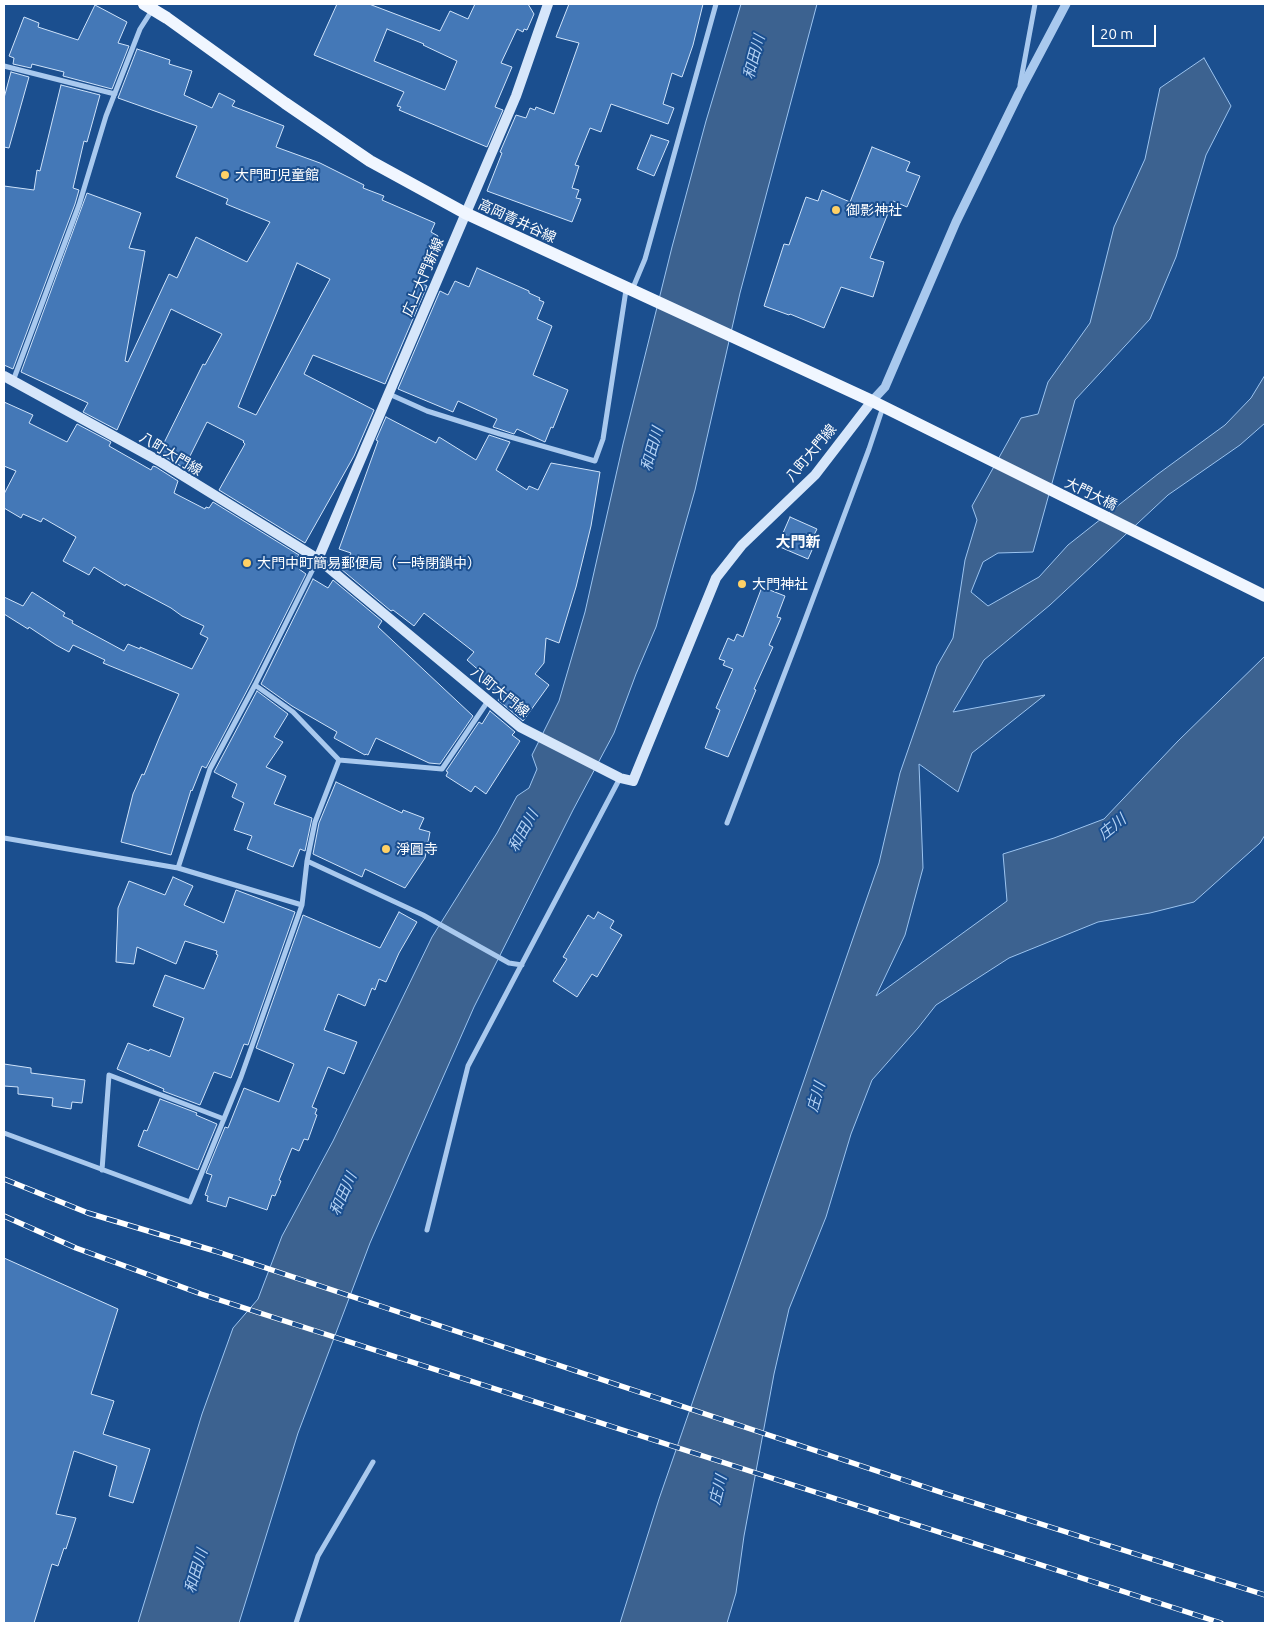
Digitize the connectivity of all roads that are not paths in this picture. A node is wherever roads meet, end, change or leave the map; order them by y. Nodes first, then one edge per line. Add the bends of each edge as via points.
1 (548, 4) edge
2 (716, 4) edge
3 (1035, 4) edge
4 (1066, 4) edge
5 (151, 6) edge
6 (4, 66) edge
7 (1019, 92) junction
8 (115, 94) junction
9 (465, 214) junction
10 (632, 290) junction
11 (9, 378) edge
12 (388, 394) junction
13 (877, 404) junction
14 (904, 418) joint
15 (318, 559) junction
16 (1265, 596) edge
17 (255, 686) junction
18 (488, 701) junction
19 (339, 760) junction
20 (620, 778) junction
21 (727, 823) dead end
22 (4, 838) edge
23 (307, 861) junction
24 (178, 868) junction
25 (302, 904) junction
26 (522, 965) junction
27 (224, 1119) junction
28 (4, 1133) edge
29 (102, 1170) junction
30 (427, 1230) dead end
31 (373, 1462) dead end
32 (296, 1623) edge

1 - 9 main road, 広上大門新線 via 516,96
2 - 10 street via 644,259
3 - 7 street
4 - 7 street
5 - 8 street
5 - 9 main road, 高岡青井谷線 via 370,161
6 - 8 street
7 - 13 street via 956,222
8 - 11 street via 79,206
9 - 10 main road, 高岡青井谷線
9 - 12 main road, 広上大門新線
10 - 12 street via 603,439 595,461 427,411
10 - 13 main road, 高岡青井谷線
11 - 15 main road, 八町大門線 via 159,461
12 - 15 main road, 広上大門新線
13 - 14 main road, 高岡青井谷線
13 - 20 main road, 八町大門線 via 815,475 742,545 716,578 632,781
13 - 21 street via 809,610
14 - 16 main road, 大門大橋
15 - 17 street
15 - 18 main road, 八町大門線
17 - 19 street via 293,712
17 - 24 street via 210,769
18 - 19 street via 442,769
18 - 20 main road, 八町大門線 via 520,727
19 - 23 street via 315,822
20 - 26 street
22 - 24 street
23 - 25 street
23 - 26 street via 423,915 509,963
24 - 25 street
25 - 27 street
26 - 30 street via 468,1066
27 - 29 street via 190,1202
27 - 29 street via 109,1075
28 - 29 street
31 - 32 street via 318,1556

